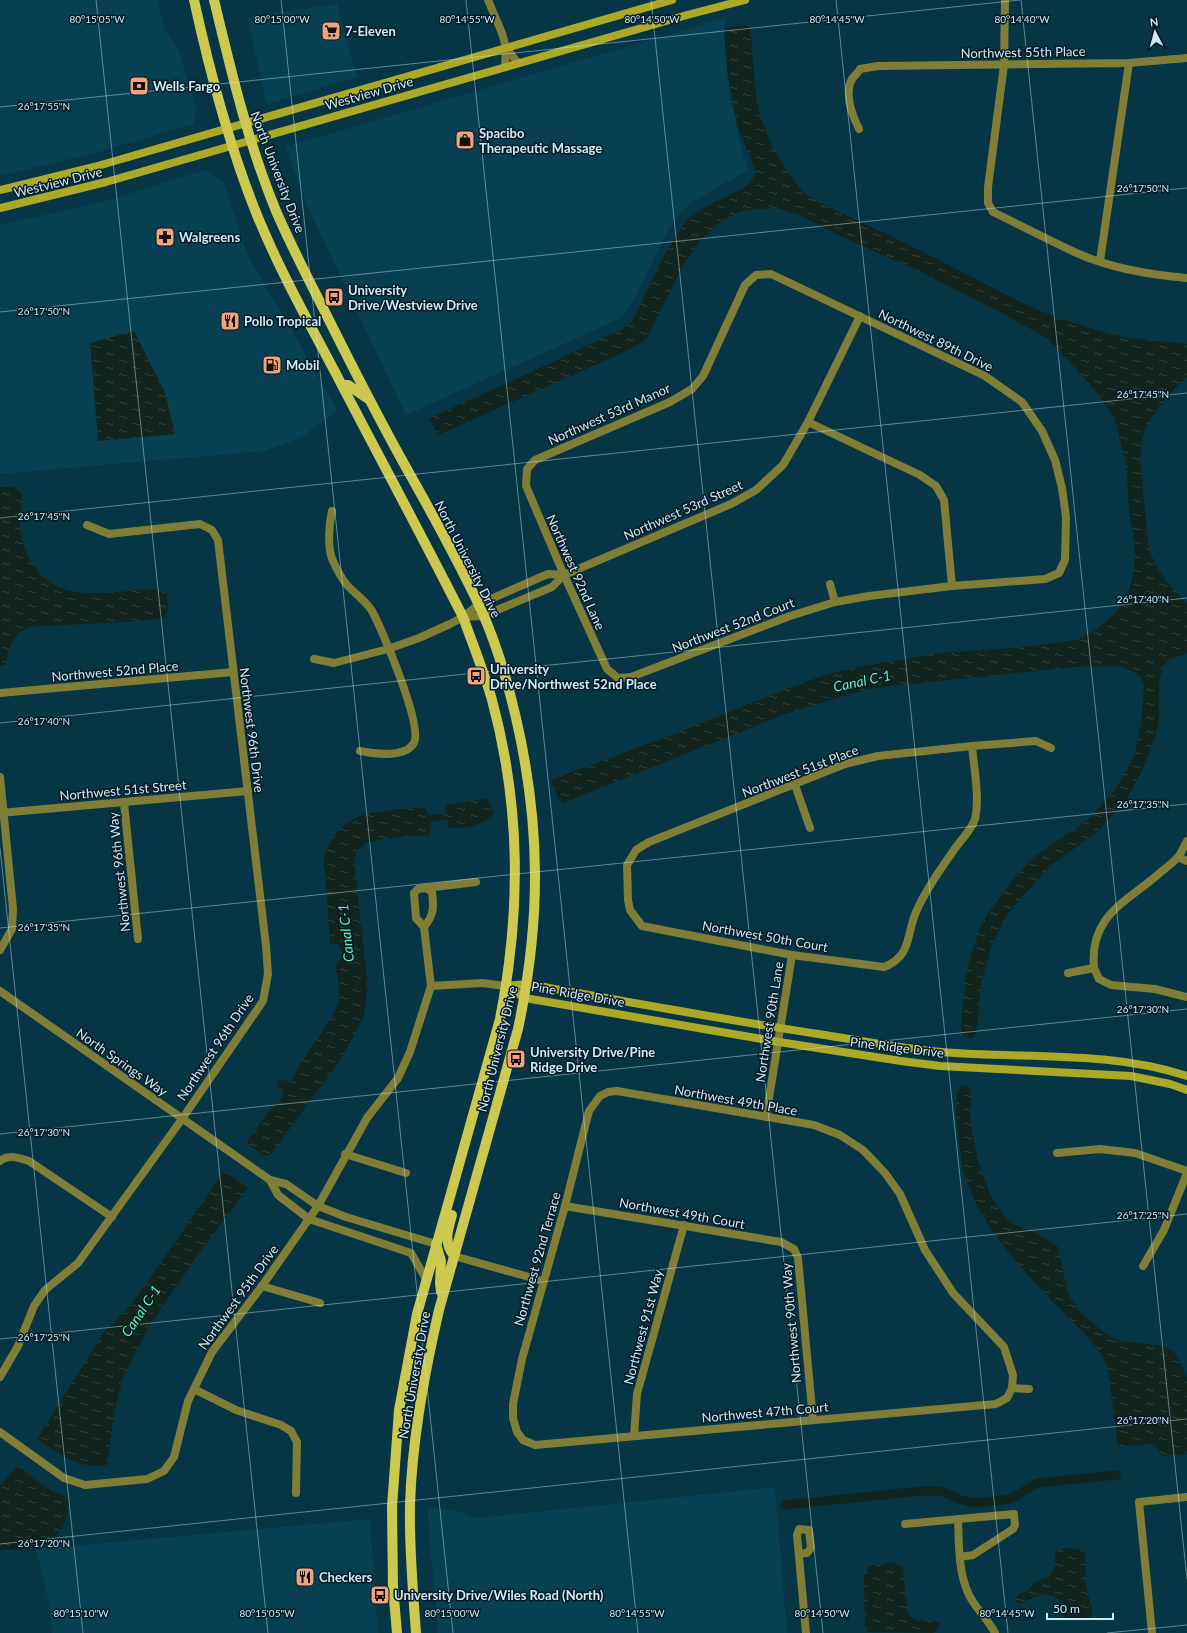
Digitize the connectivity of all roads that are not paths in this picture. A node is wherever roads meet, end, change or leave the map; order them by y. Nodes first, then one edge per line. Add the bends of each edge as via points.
1 (194, 0) edge
2 (214, 0) edge
3 (488, 0) edge
4 (672, 0) edge
5 (745, 0) edge
6 (1005, 0) edge
7 (506, 48) junction
8 (1187, 58) edge
9 (518, 63) junction
10 (1130, 63) junction
11 (1004, 64) junction
12 (505, 67) junction
13 (245, 123) junction
14 (227, 129) junction
15 (859, 129) dead end
16 (251, 141) junction
17 (232, 146) junction
18 (0, 190) edge
19 (0, 208) edge
20 (1100, 262) junction
21 (756, 275) joint
22 (1187, 278) edge
23 (860, 316) junction
24 (342, 385) junction
25 (369, 399) junction
26 (808, 422) junction
27 (527, 470) joint
28 (332, 511) dead end
29 (87, 525) dead end
30 (1058, 573) joint
31 (564, 575) junction
32 (830, 584) dead end
33 (523, 585) junction
34 (952, 586) junction
35 (529, 597) junction
36 (835, 602) junction
37 (479, 604) junction
38 (483, 616) junction
39 (463, 617) junction
40 (388, 649) junction
41 (314, 659) dead end
42 (233, 672) junction
43 (618, 678) joint
44 (0, 693) edge
45 (972, 746) junction
46 (1051, 748) dead end
47 (360, 751) dead end
48 (0, 777) edge
49 (795, 785) junction
50 (248, 791) junction
51 (124, 803) junction
52 (2, 812) edge
53 (810, 828) dead end
54 (1187, 841) edge
55 (1178, 857) junction
56 (1187, 861) edge
57 (476, 882) dead end
58 (426, 888) junction
59 (635, 919) joint
60 (424, 927) junction
61 (138, 939) dead end
62 (0, 950) edge
63 (792, 955) junction
64 (1094, 968) junction
65 (1068, 973) dead end
66 (527, 984) junction
67 (431, 986) junction
68 (506, 986) junction
69 (0, 991) edge
70 (1187, 997) edge
71 (525, 998) junction
72 (781, 1028) junction
73 (779, 1042) junction
74 (1187, 1076) edge
75 (1187, 1090) edge
76 (600, 1096) joint
77 (766, 1116) junction
78 (182, 1119) junction
79 (1057, 1153) dead end
80 (346, 1154) junction
81 (0, 1161) edge
82 (1187, 1172) edge
83 (406, 1173) dead end
84 (270, 1180) junction
85 (450, 1195) junction
86 (318, 1206) junction
87 (565, 1206) junction
88 (112, 1217) junction
89 (309, 1219) junction
90 (684, 1225) junction
91 (436, 1244) junction
92 (794, 1249) joint
93 (454, 1256) junction
94 (1143, 1266) dead end
95 (426, 1280) junction
96 (543, 1281) junction
97 (262, 1286) junction
98 (443, 1296) junction
99 (320, 1303) dead end
100 (0, 1377) edge
101 (1012, 1388) junction
102 (194, 1389) junction
103 (1029, 1389) dead end
104 (813, 1420) junction
105 (0, 1432) edge
106 (517, 1432) joint
107 (634, 1436) junction
108 (296, 1493) dead end
109 (1187, 1497) edge
110 (958, 1519) junction
111 (905, 1524) dead end
112 (799, 1554) dead end
113 (960, 1557) junction
114 (397, 1633) edge
115 (416, 1633) edge
116 (806, 1633) edge
117 (995, 1633) edge
118 (1152, 1633) edge

1 - 14 main road, North University Drive
2 - 13 main road, North University Drive
3 - 7 street
4 - 7 street, Westview Drive
5 - 9 street, Westview Drive
6 - 11 street
7 - 9 street
7 - 12 street
7 - 13 street, Westview Drive
8 - 10 street, Northwest 55th Place
9 - 12 street, Westview Drive
10 - 11 street, Northwest 55th Place
10 - 20 street
11 - 15 street, Northwest 55th Place via 878,66 860,69 851,81 849,94 850,109
11 - 20 street via 988,203 993,212
12 - 16 street, Westview Drive
13 - 14 street, Westview Drive
13 - 16 main road, North University Drive
14 - 17 main road, North University Drive
14 - 18 street, Westview Drive via 94,167
16 - 17 street, Westview Drive
16 - 25 main road, North University Drive via 276,212
17 - 19 street, Westview Drive via 106,182
17 - 24 main road, North University Drive via 284,277
20 - 22 street via 1159,276
21 - 23 street, Northwest 89th Drive via 771,274
21 - 27 street, Northwest 53rd Manor via 745,285 703,376 692,388 670,402 536,460
23 - 26 street, Northwest 53rd Street
23 - 30 street, Northwest 89th Drive via 985,376 1022,402 1042,431 1055,460 1062,488 1066,518 1065,560
24 - 25 main road via 348,385
24 - 39 main road, North University Drive
25 - 37 main road, North University Drive
26 - 31 street, Northwest 53rd Street via 783,465 756,490 731,504
26 - 34 street via 920,475 936,486 944,500
27 - 31 street, Northwest 92nd Lane via 526,486
28 - 40 street via 329,527 332,560 347,585 372,611
29 - 42 street, Northwest 96th Drive via 109,534 200,524 212,530 218,540
30 - 34 street, Northwest 52nd Court via 1045,579
31 - 33 street, Northwest 53rd Street via 548,574
31 - 35 street, Northwest 53rd Street via 552,587
31 - 43 street, Northwest 92nd Lane via 607,669
32 - 36 street
33 - 35 street
33 - 37 street, Northwest 53rd Street
34 - 36 street, Northwest 52nd Court
35 - 38 street, Northwest 53rd Street
36 - 43 street, Northwest 52nd Court via 790,616 631,677
37 - 38 main road, North University Drive
37 - 39 street, Northwest 53rd Street
38 - 39 street, Northwest 53rd Street
38 - 66 main road, North University Drive via 510,690 530,787 536,868 533,934
39 - 40 street via 419,638
39 - 68 main road, North University Drive via 492,700 503,747 514,827 516,875 513,939
40 - 41 street via 334,663
40 - 47 street via 411,712 415,730 414,742 406,751 377,755
42 - 44 street, Northwest 52nd Place
42 - 50 street, Northwest 96th Drive
45 - 46 street, Northwest 51st Place via 1036,741
45 - 49 street, Northwest 51st Place via 878,756 845,764
45 - 63 street, Northwest 50th Court via 977,809 974,822 939,871 916,912 905,950 900,958 884,967
48 - 52 street
49 - 53 street
49 - 59 street, Northwest 51st Place via 649,842 636,850 628,865 628,900
50 - 51 street, Northwest 51st Street
50 - 78 street, Northwest 96th Drive via 268,974 263,1001
51 - 52 street, Northwest 51st Street
51 - 61 street, Northwest 96th Way
52 - 62 street via 13,909 12,929
54 - 55 street
55 - 56 street
55 - 64 street via 1112,911 1101,924 1093,956
57 - 58 street
58 - 60 street via 432,892 434,905 432,919
58 - 60 street, Northwest 95th Drive via 418,889 414,893 416,918
59 - 63 street, Northwest 50th Court via 642,926
60 - 67 street, Northwest 95th Drive
63 - 72 street, Northwest 90th Lane
64 - 65 street
64 - 70 street via 1099,979 1111,985 1155,989
66 - 68 street, Pine Ridge Drive
66 - 71 main road, North University Drive
66 - 72 street, Pine Ridge Drive
67 - 68 street via 482,983
67 - 80 street, Northwest 95th Drive via 410,1052 398,1078 367,1118
68 - 71 street, Pine Ridge Drive
68 - 85 main road, North University Drive via 500,1019
69 - 78 street, North Springs Way
71 - 73 street, Pine Ridge Drive
71 - 93 main road, North University Drive
72 - 73 street, Northwest 90th Lane
72 - 74 street, Pine Ridge Drive via 940,1052 1100,1059 1173,1071
73 - 75 street, Pine Ridge Drive via 940,1066 1131,1076
73 - 77 street, Northwest 90th Lane
76 - 77 street, Northwest 49th Place via 617,1091
76 - 87 street, Northwest 92nd Terrace via 589,1111
77 - 101 street, Northwest 49th Place via 814,1125 840,1135 863,1150 885,1173 900,1194 925,1250 953,1293 1004,1348 1013,1375
78 - 84 street, North Springs Way
78 - 88 street, Northwest 96th Drive
79 - 82 street via 1100,1149 1134,1153
80 - 83 street
80 - 86 street, Northwest 95th Drive
81 - 88 street via 16,1157 29,1161
82 - 94 street via 1164,1230
84 - 86 street, North Springs Way via 286,1184
84 - 89 street, North Springs Way via 278,1195
85 - 91 main road, North University Drive
85 - 93 main road via 453,1207 446,1238 449,1250
86 - 89 street, Northwest 95th Drive
86 - 91 street, North Springs Way via 346,1218
87 - 90 street, Northwest 49th Court
87 - 96 street, Northwest 92nd Terrace
88 - 100 street, Northwest 96th Drive via 78,1263 45,1290 34,1306 18,1346
89 - 95 street, North Springs Way via 411,1253
89 - 97 street, Northwest 95th Drive
90 - 92 street, Northwest 49th Court via 782,1242
90 - 107 street, Northwest 91st Way via 637,1394
91 - 95 main road, North University Drive
91 - 98 main road via 442,1261 440,1283
92 - 104 street, Northwest 90th Way via 798,1258
93 - 96 street
93 - 98 main road, North University Drive
95 - 114 main road, North University Drive via 410,1346 394,1458 392,1549
96 - 106 street, Northwest 92nd Terrace via 512,1404
97 - 99 street
97 - 102 street, Northwest 95th Drive via 212,1352
98 - 115 main road, North University Drive via 429,1350 413,1466 410,1523
101 - 103 street
101 - 104 street, Northwest 47th Court via 1007,1398 996,1404
102 - 105 street, Northwest 95th Drive via 188,1401 174,1457 164,1471 148,1480 85,1485 64,1478
102 - 108 street via 236,1410 281,1424 291,1431 297,1442
104 - 107 street, Northwest 47th Court
106 - 107 street, Northwest 47th Court via 523,1440 535,1444
109 - 118 street via 1139,1502
110 - 111 street
110 - 113 street
110 - 113 street via 1014,1514 1015,1525 1013,1529 973,1555
112 - 116 street
113 - 117 street via 963,1582 970,1597

